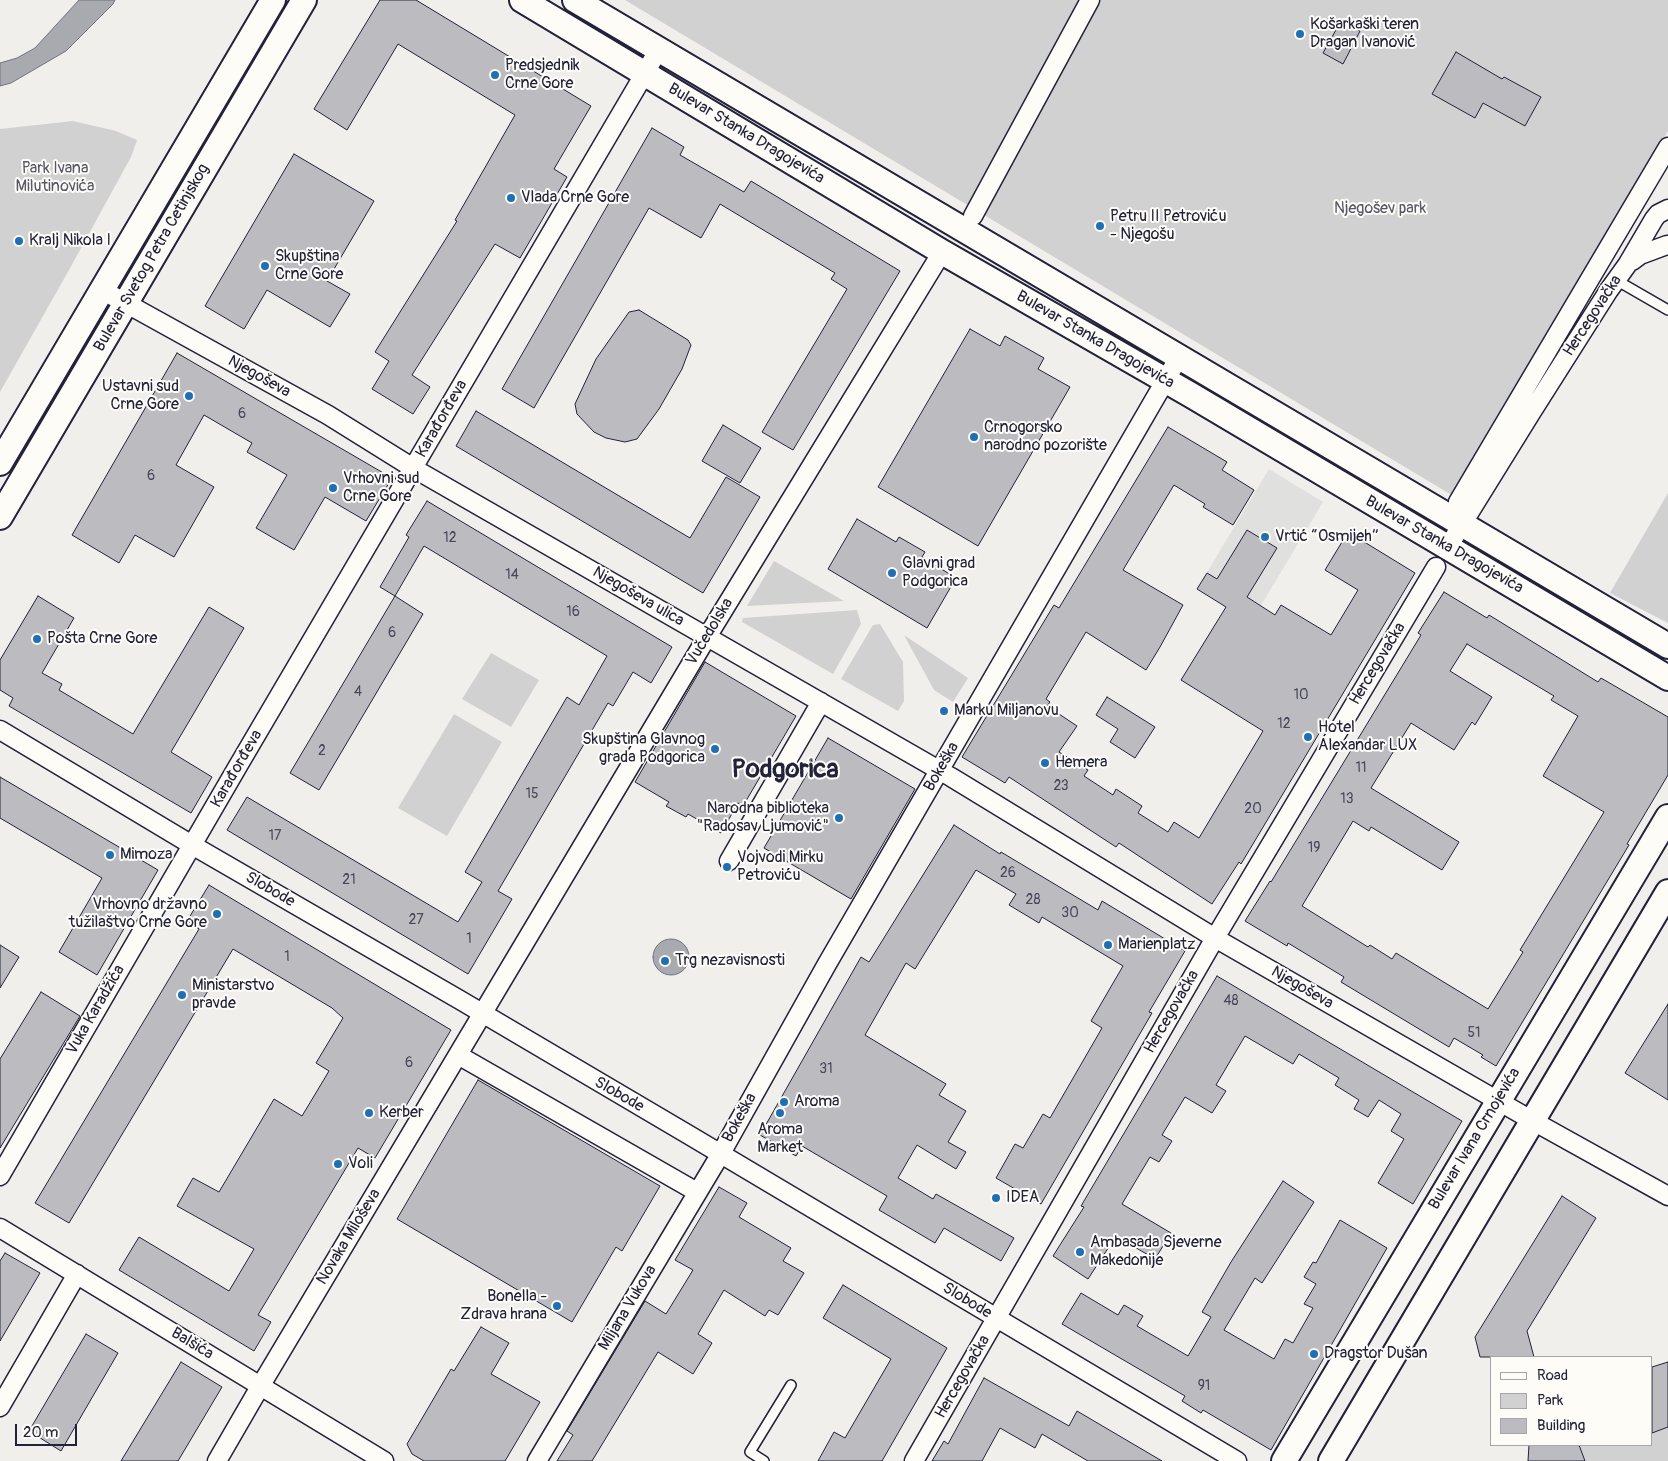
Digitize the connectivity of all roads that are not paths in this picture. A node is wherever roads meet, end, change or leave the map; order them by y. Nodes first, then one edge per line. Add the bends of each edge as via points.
1 (273, 0) edge
2 (304, 0) edge
3 (522, 0) edge
4 (575, 0) edge
5 (1090, 0) edge
6 (659, 49) junction
7 (645, 73) junction
8 (1668, 147) edge
9 (1668, 209) edge
10 (973, 216) dead end
11 (1652, 224) junction
12 (1668, 245) edge
13 (942, 252) junction
14 (1627, 265) junction
15 (1616, 280) junction
16 (102, 290) junction
17 (126, 303) junction
18 (1668, 310) edge
19 (1179, 357) junction
20 (1166, 381) junction
21 (0, 463) edge
22 (413, 468) junction
23 (1460, 513) junction
24 (0, 517) edge
25 (1448, 547) junction
26 (1436, 567) dead end
27 (707, 637) junction
28 (1668, 646) edge
29 (1668, 678) edge
30 (821, 702) junction
31 (0, 730) edge
32 (940, 771) junction
33 (1668, 818) edge
34 (192, 845) junction
35 (729, 861) dead end
36 (1668, 892) edge
37 (1215, 938) junction
38 (482, 1014) junction
39 (458, 1054) junction
40 (1499, 1100) junction
41 (1533, 1121) junction
42 (720, 1155) junction
43 (0, 1176) edge
44 (697, 1192) junction
45 (1668, 1196) edge
46 (0, 1228) edge
47 (77, 1274) junction
48 (996, 1319) junction
49 (261, 1385) junction
50 (791, 1385) dead end
51 (0, 1407) edge
52 (217, 1461) edge
53 (384, 1461) edge
54 (537, 1461) edge
55 (764, 1461) edge
56 (914, 1461) edge
57 (1237, 1461) edge
58 (1284, 1461) edge
59 (1331, 1461) edge

1 - 16 street, Bulevar Svetog Petra Cetinjskog
2 - 17 street, Bulevar Svetog Petra Cetinjskog
3 - 7 street, Bulevar Stanka Dragojevića
4 - 6 street, Bulevar Stanka Dragojevića
5 - 10 street
6 - 7 street, Karađorđeva
6 - 19 street, Bulevar Stanka Dragojevića
7 - 13 street, Bulevar Stanka Dragojevića
7 - 22 street, Karađorđeva
8 - 23 street
9 - 11 street, Hercegovačka via 1658,214
11 - 12 street, Hercegovačka via 1654,236
11 - 14 street, Hercegovačka
12 - 14 street, Hercegovačka via 1640,254
13 - 20 street, Bulevar Stanka Dragojevića
13 - 27 street, Vučedolska
14 - 15 street, Hercegovačka
15 - 18 lane
15 - 23 street, Hercegovačka via 1536,404
16 - 17 street, Njegoševa
16 - 21 street, Bulevar Svetog Petra Cetinjskog
17 - 22 street, Njegoševa via 328,415
17 - 24 street, Bulevar Svetog Petra Cetinjskog
19 - 20 street, Bokeška
19 - 23 street, Bulevar Stanka Dragojevića
20 - 25 street, Bulevar Stanka Dragojevića
20 - 32 street, Bokeška
22 - 27 street, Njegoševa ulica
22 - 34 street, Karađorđeva
23 - 25 street, Hercegovačka
23 - 28 street, Bulevar Stanka Dragojevića
25 - 29 street, Bulevar Stanka Dragojevića
26 - 37 street, Hercegovačka
27 - 30 street, Njegoševa ulica
27 - 38 street, Vučedolska
30 - 32 street, Njegoševa ulica
30 - 35 street
31 - 34 street, Slobode
32 - 37 street, Njegoševa
32 - 42 street, Bokeška
33 - 40 street, Bulevar Ivana Crnojevića
34 - 38 street, Slobode
34 - 43 street, Vuka Karadžića
36 - 41 street
37 - 40 street, Njegoševa
37 - 48 street, Hercegovačka
38 - 39 street, Novaka Miloševa
38 - 42 street, Slobode
39 - 44 street
39 - 49 street, Novaka Miloševa
40 - 41 street, Njegoševa
40 - 58 street, Bulevar Ivana Crnojevića
41 - 45 street, Njegoševa
41 - 59 street
42 - 44 street, Miljana Vukova
42 - 48 street, Slobode
44 - 54 street, Miljana Vukova
46 - 47 street, Balšića
47 - 49 street, Balšića
47 - 51 street
48 - 56 street, Hercegovačka
48 - 57 street, Slobode
49 - 52 street, Novaka Miloševa
49 - 53 street, Balšića
50 - 55 lane via 750,1452

